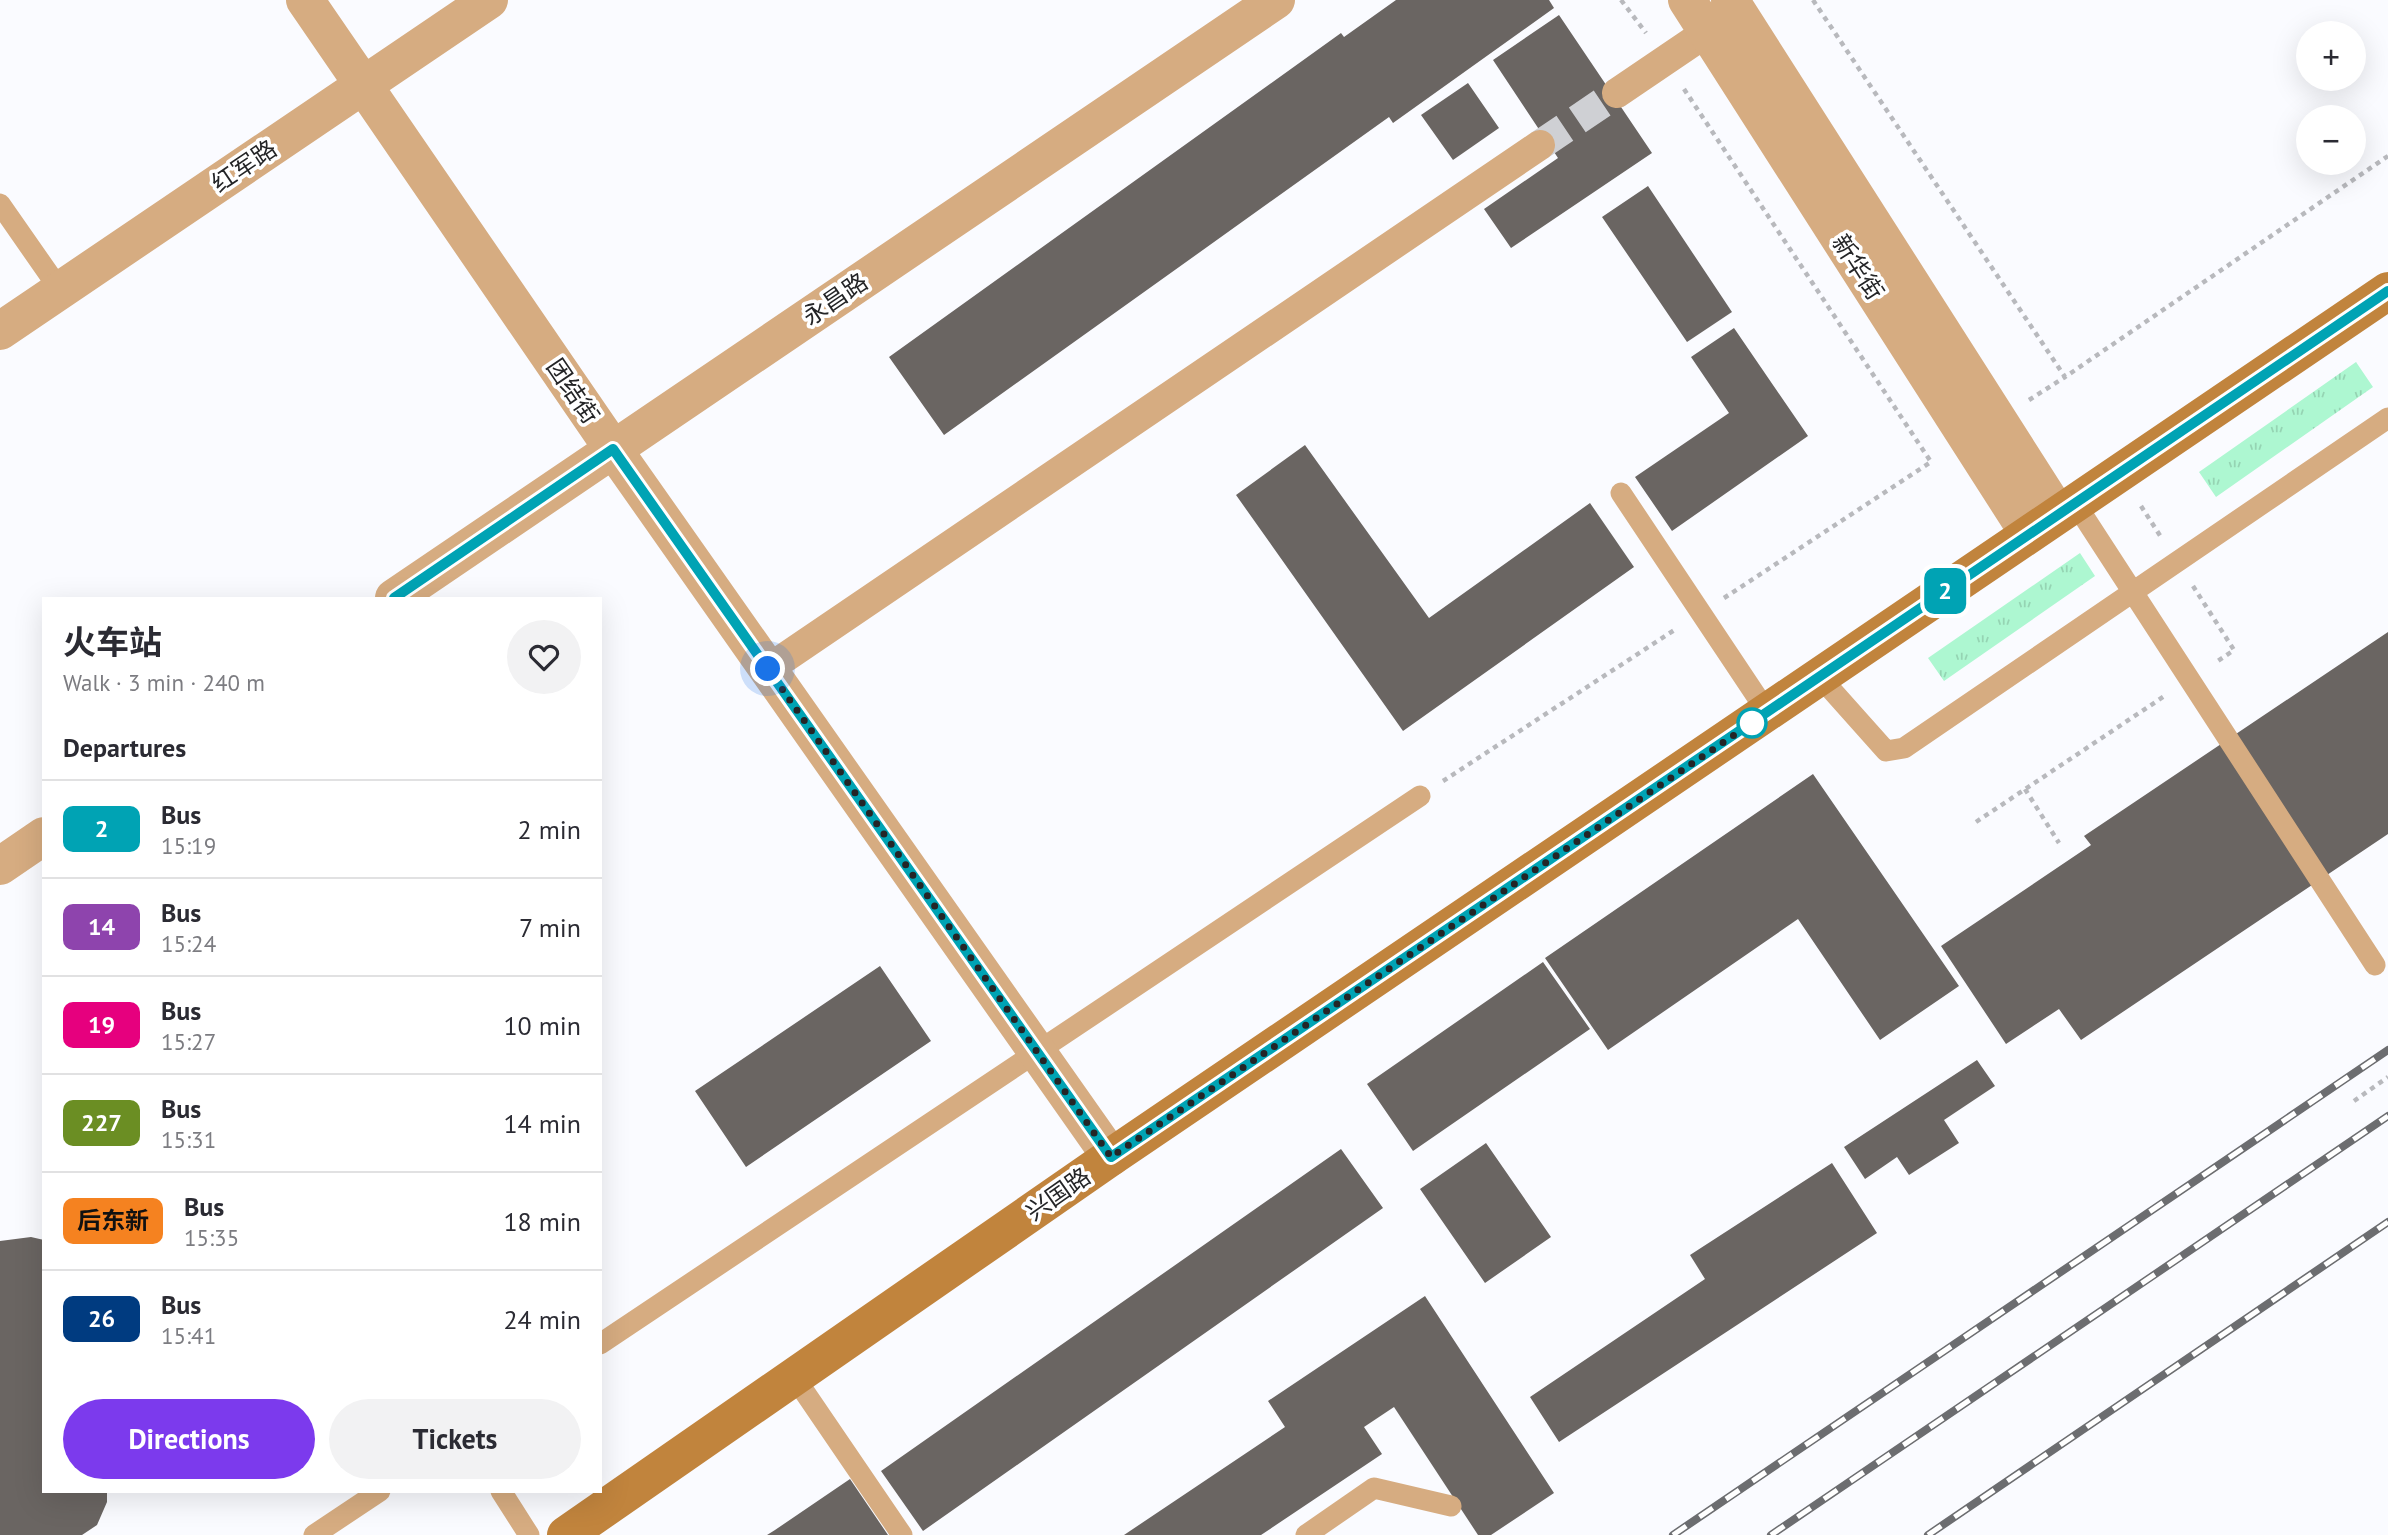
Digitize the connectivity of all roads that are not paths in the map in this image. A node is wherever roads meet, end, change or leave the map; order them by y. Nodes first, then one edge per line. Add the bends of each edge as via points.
1 (305, 0) edge
2 (489, 0) edge
3 (1276, 0) edge
4 (1687, 0) edge
5 (1730, 0) edge
6 (1707, 32) junction
7 (363, 85) junction
8 (1617, 93) tunnel mouth
9 (1540, 145) tunnel mouth
10 (0, 204) edge
11 (60, 290) junction
12 (2388, 291) edge
13 (0, 331) edge
14 (2388, 418) edge
15 (613, 449) junction
16 (1621, 493) dead end
17 (2054, 517) junction
18 (395, 597) edge
19 (768, 669) junction
20 (1820, 677) junction
21 (1767, 712) junction
22 (1420, 796) road end
23 (42, 837) edge
24 (0, 866) edge
25 (2375, 965) dead end
26 (1038, 1053) junction
27 (1111, 1157) junction
28 (602, 1343) edge
29 (795, 1378) junction
30 (377, 1493) edge
31 (502, 1493) edge
32 (1451, 1506) dead end
33 (313, 1535) edge
34 (529, 1535) edge
35 (566, 1535) edge
36 (902, 1535) edge
37 (1306, 1535) edge

1 - 7 street, 团结街
2 - 7 street, 红军路
3 - 15 street, 永昌路
4 - 6 street, 新华街
5 - 17 street, 新华街
6 - 8 street
6 - 17 street, 新华街
7 - 11 street, 红军路
7 - 15 street, 团结街
9 - 19 street
10 - 11 lane
11 - 13 street, 红军路
12 - 17 main road, 兴国路
14 - 20 lane via 1905,748 1886,751
15 - 18 street, 永昌路
15 - 19 street, 团结街
16 - 21 lane
17 - 20 main road, 兴国路
17 - 25 lane via 2190,679
19 - 26 street, 团结街
20 - 21 main road, 兴国路
21 - 27 main road, 兴国路
22 - 26 lane
23 - 24 street
26 - 27 street, 团结街
26 - 28 lane
27 - 29 main road, 兴国路
29 - 35 main road, 兴国路
29 - 36 lane
30 - 33 lane
31 - 34 lane
32 - 37 lane via 1374,1488

